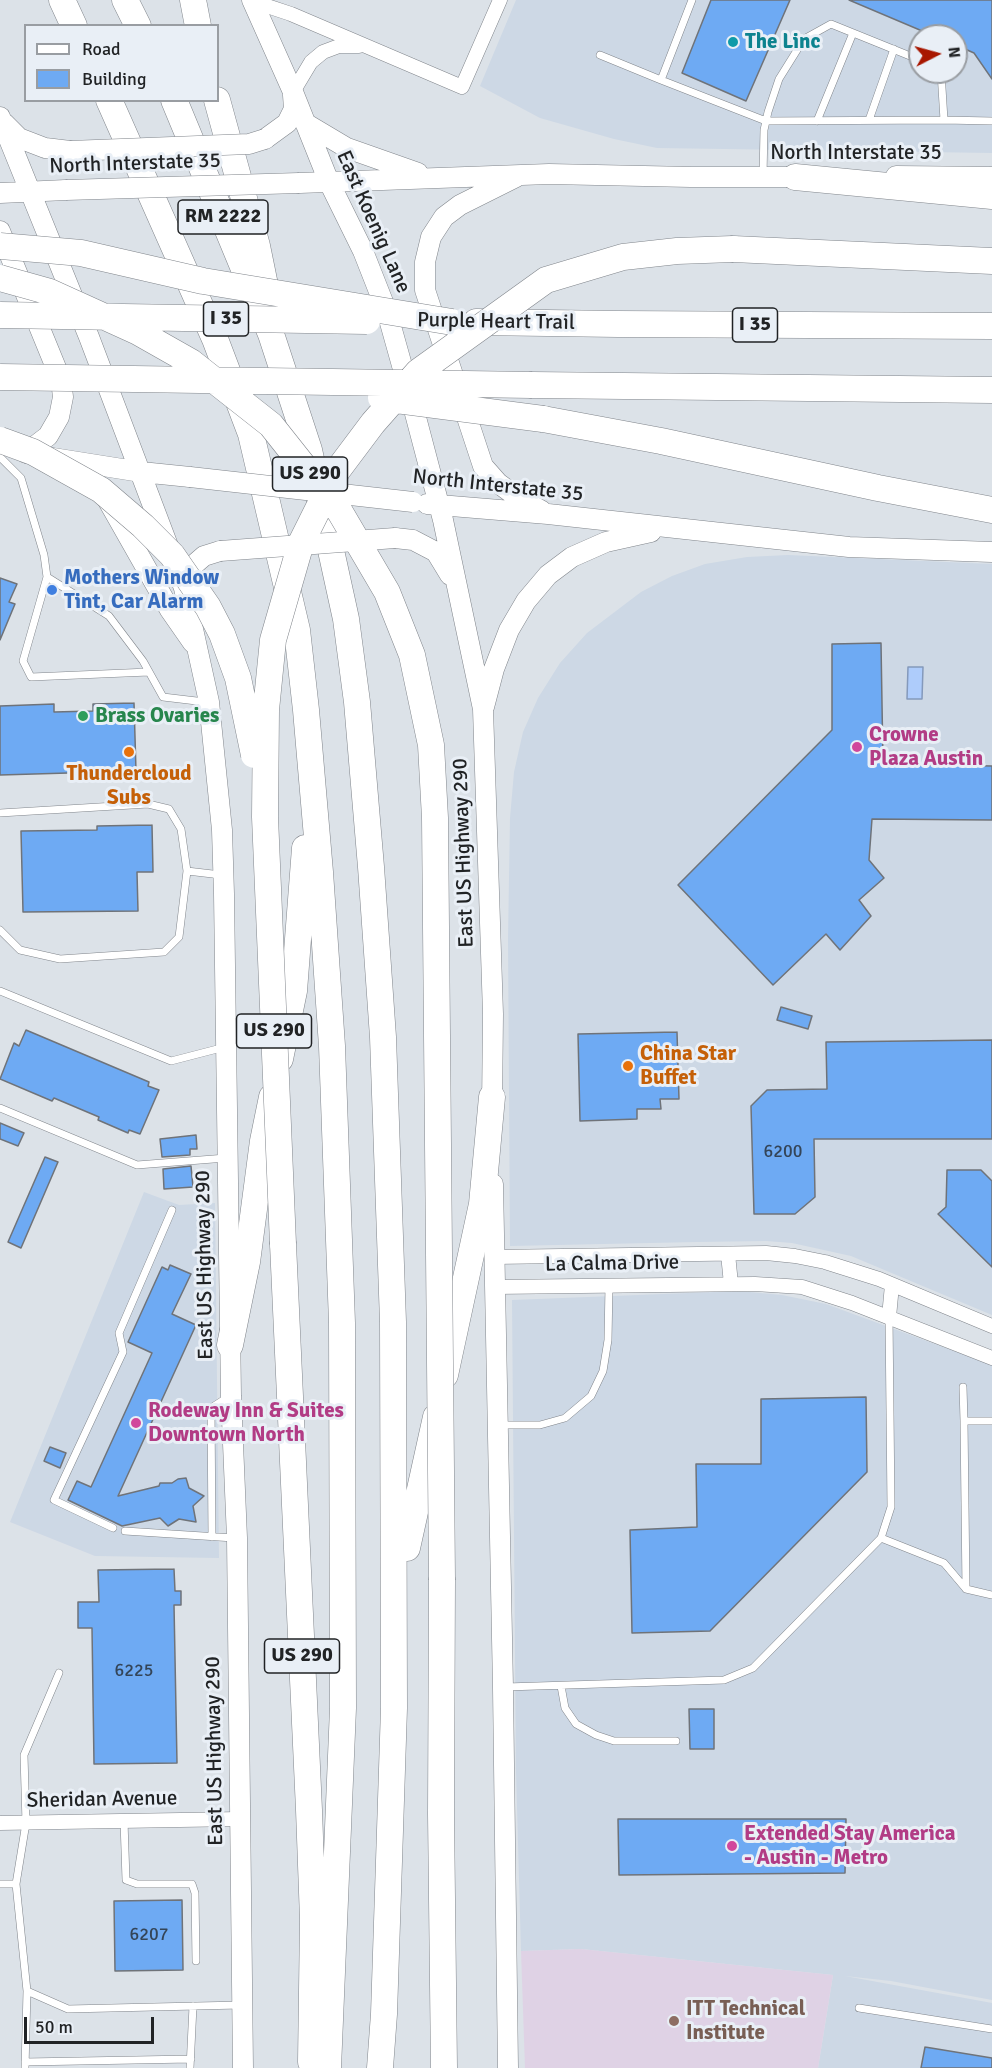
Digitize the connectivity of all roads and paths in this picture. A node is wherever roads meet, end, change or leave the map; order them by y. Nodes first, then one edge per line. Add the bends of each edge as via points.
1 (62, 0) edge
2 (125, 0) edge
3 (193, 0) edge
4 (252, 0) edge
5 (500, 0) edge
6 (692, 0) edge
7 (73, 24) edge
8 (137, 24) edge
9 (198, 24) edge
10 (852, 33) junction
11 (366, 46) junction
12 (894, 50) junction
13 (600, 55) dead end
14 (908, 55) edge
15 (661, 80) junction
16 (942, 84) edge
17 (293, 92) junction
18 (110, 102) edge
19 (175, 102) edge
20 (218, 102) edge
21 (1, 119) edge
22 (869, 120) junction
23 (944, 120) junction
24 (992, 120) edge
25 (766, 121) junction
26 (817, 121) junction
27 (305, 123) junction
28 (521, 174) junction
29 (429, 177) junction
30 (795, 177) junction
31 (992, 177) edge
32 (763, 178) junction
33 (329, 182) junction
34 (30, 192) junction
35 (0, 193) edge
36 (992, 196) edge
37 (0, 231) edge
38 (0, 246) edge
39 (992, 261) edge
40 (0, 278) edge
41 (0, 315) edge
42 (452, 322) junction
43 (992, 326) edge
44 (271, 334) junction
45 (0, 377) edge
46 (264, 382) junction
47 (992, 390) edge
48 (0, 440) edge
49 (0, 453) edge
50 (26, 453) junction
51 (0, 458) edge
52 (141, 472) junction
53 (439, 506) junction
54 (992, 510) edge
55 (548, 514) junction
56 (674, 529) junction
57 (992, 552) edge
58 (47, 578) junction
59 (457, 587) junction
60 (184, 588) junction
61 (199, 653) junction
62 (149, 672) junction
63 (209, 702) junction
64 (483, 709) junction
65 (306, 710) junction
66 (0, 813) edge
67 (265, 817) junction
68 (187, 871) junction
69 (224, 875) junction
70 (0, 930) edge
71 (0, 991) edge
72 (226, 1047) junction
73 (492, 1097) junction
74 (0, 1108) edge
75 (227, 1158) junction
76 (172, 1210) dead end
77 (728, 1254) junction
78 (494, 1257) junction
79 (731, 1284) junction
80 (609, 1285) junction
81 (892, 1285) junction
82 (494, 1287) junction
83 (889, 1317) junction
84 (992, 1326) edge
85 (230, 1345) junction
86 (992, 1358) edge
87 (963, 1387) dead end
88 (231, 1396) junction
89 (964, 1421) junction
90 (992, 1422) edge
91 (496, 1425) junction
92 (114, 1528) dead end
93 (125, 1532) dead end
94 (212, 1537) junction
95 (237, 1538) junction
96 (881, 1538) junction
97 (966, 1589) junction
98 (992, 1595) edge
99 (395, 1610) junction
100 (59, 1673) dead end
101 (561, 1686) junction
102 (503, 1688) junction
103 (676, 1742) dead end
104 (240, 1819) junction
105 (124, 1821) junction
106 (0, 1823) edge
107 (27, 1823) junction
108 (0, 1884) edge
109 (16, 1884) junction
110 (196, 1961) dead end
111 (27, 1991) junction
112 (243, 2004) junction
113 (193, 2006) junction
114 (859, 2008) dead end
115 (992, 2029) edge
116 (190, 2059) junction
117 (25, 2065) edge
118 (190, 2068) edge
119 (243, 2068) edge
120 (311, 2068) edge
121 (328, 2068) edge
122 (380, 2068) edge
123 (442, 2068) edge
124 (508, 2068) edge

1 - 7 highway
2 - 8 highway
3 - 9 highway
4 - 11 street
4 - 17 main road, East Koenig Lane
5 - 11 street via 462,87
6 - 15 lane
10 - 12 lane
10 - 25 lane via 831,24 804,39 779,79
10 - 26 lane
11 - 17 street via 339,46 323,52 311,62
12 - 14 lane
12 - 22 lane
13 - 15 lane
15 - 25 lane
16 - 23 lane
17 - 21 main road, bridge via 294,110 287,123 265,139 249,144 70,151 45,148 19,138
17 - 27 main road, East Koenig Lane
18 - 65 highway via 215,339 251,434 297,630
19 - 44 highway, RM 2222
20 - 44 highway via 263,276
21 - 34 main road
22 - 23 lane
22 - 26 lane
23 - 24 lane
25 - 26 lane
25 - 32 lane
27 - 29 main road via 347,148
27 - 33 main road, East Koenig Lane
28 - 29 main road, North Interstate 35
28 - 32 main road, North Interstate 35
28 - 55 main road via 444,217 431,237 425,262 425,290 483,466 498,483
29 - 33 main road, North Interstate 35
30 - 31 main road, North Interstate 35
30 - 32 main road, North Interstate 35
30 - 36 highway
33 - 34 main road, North Interstate 35, bridge
33 - 53 main road, East Koenig Lane via 387,312
34 - 35 main road, North Interstate 35
34 - 52 main road
37 - 50 main road via 61,380 63,397 48,436
38 - 42 highway, bridge via 81,253 203,281
39 - 67 highway, bridge via 733,249 623,257 546,280 418,372 337,471 301,543 273,640 266,710
40 - 123 highway, US 290, bridge via 50,292 138,332 191,362 271,425 340,512 387,592 412,655 431,745 435,818
41 - 42 highway, Purple Heart Trail / I 35, bridge
42 - 43 highway, Purple Heart Trail / I 35, bridge
44 - 99 highway via 309,450 346,620 357,702 383,1037 393,1322
45 - 46 highway, bridge
46 - 47 highway, bridge
46 - 54 highway, bridge via 543,420
48 - 67 highway, US 290, bridge via 33,452 101,490 172,555 208,607 238,678
49 - 50 main road, North Interstate 35
50 - 52 main road, North Interstate 35
50 - 61 main road via 73,470 103,492
51 - 58 lane via 21,478
52 - 53 main road, North Interstate 35, bridge
52 - 60 main road, East US Highway 290
53 - 55 main road, North Interstate 35
53 - 59 main road, East US Highway 290
55 - 56 main road, North Interstate 35
56 - 57 main road, North Interstate 35 via 849,547
56 - 64 main road via 606,542 572,557 548,576 526,601 509,630
58 - 62 lane via 109,616
58 - 62 lane via 23,661 31,677
59 - 60 main road, bridge via 436,552 413,540 395,538 220,551 204,556 189,569
59 - 64 main road, East US Highway 290
60 - 61 main road, East US Highway 290
61 - 63 main road, East US Highway 290
62 - 63 lane via 163,697
63 - 69 main road, East US Highway 290
64 - 73 main road, East US Highway 290
65 - 85 highway via 305,861 294,991 263,1141 247,1262
65 - 121 highway via 332,1046 342,1323 343,1708
66 - 68 lane via 148,804 169,809 181,829
67 - 120 highway, US 290, bridge via 309,1810 313,1919
68 - 69 lane
68 - 70 lane via 179,937 164,951 60,960 20,950
69 - 72 main road, East US Highway 290
71 - 72 lane via 171,1061
72 - 75 main road, East US Highway 290
73 - 78 main road, East US Highway 290
73 - 99 highway via 482,1204
74 - 75 lane via 137,1165
75 - 85 main road, East US Highway 290
76 - 92 lane via 118,1333 123,1352 54,1500
77 - 78 street, La Calma Drive
77 - 79 street
77 - 81 street, La Calma Drive via 795,1256
78 - 82 main road, East US Highway 290
79 - 80 street, La Calma Drive
79 - 83 street, La Calma Drive via 802,1287
80 - 82 street, La Calma Drive
80 - 91 lane via 603,1371 591,1396 565,1418 540,1425
81 - 83 street
81 - 84 street, La Calma Drive
82 - 91 main road, East US Highway 290
83 - 86 street, La Calma Drive
83 - 96 lane via 891,1507
85 - 88 main road, East US Highway 290
87 - 89 lane
88 - 94 lane via 211,1407
88 - 95 main road, East US Highway 290
89 - 90 lane
89 - 97 lane
91 - 102 main road, East US Highway 290
93 - 94 lane
94 - 95 lane
95 - 104 main road, East US Highway 290
96 - 97 lane via 945,1563
96 - 101 lane via 753,1668 724,1680
97 - 98 lane
99 - 122 highway
100 - 107 lane via 24,1755
101 - 102 lane
101 - 103 lane via 565,1707 576,1724 596,1735 614,1742
102 - 124 main road, East US Highway 290
104 - 105 street, Sheridan Avenue
104 - 112 main road, East US Highway 290
105 - 107 street, Sheridan Avenue
105 - 110 lane via 126,1880 137,1884 192,1884
106 - 107 street, Sheridan Avenue
107 - 109 lane
108 - 109 lane
109 - 111 lane
111 - 113 lane via 68,2010
111 - 117 lane
112 - 113 lane
112 - 119 main road, East US Highway 290
113 - 116 lane
114 - 115 lane
116 - 117 lane
116 - 118 lane

